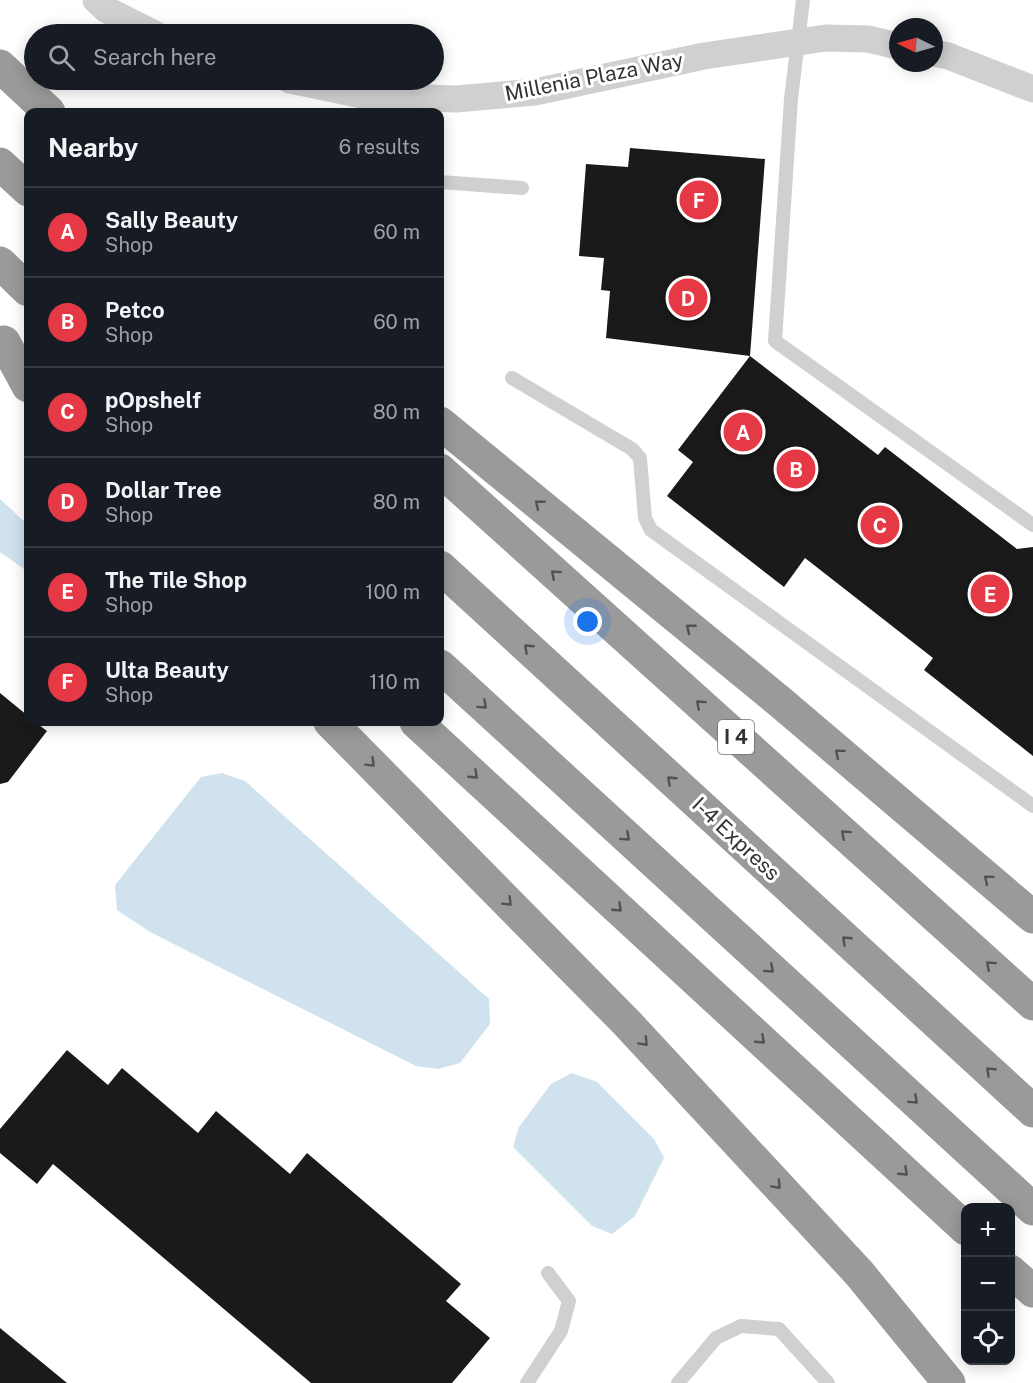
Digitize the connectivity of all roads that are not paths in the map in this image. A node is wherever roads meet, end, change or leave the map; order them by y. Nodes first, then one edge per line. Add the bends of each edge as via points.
1 (96, 0) edge
2 (803, 0) edge
3 (135, 24) edge
4 (797, 43) junction
5 (889, 44) edge
6 (943, 55) edge
7 (0, 66) edge
8 (24, 89) edge
9 (1033, 89) edge
10 (26, 90) edge
11 (338, 90) edge
12 (367, 96) edge
13 (45, 108) edge
14 (0, 164) edge
15 (444, 182) edge
16 (24, 186) edge
17 (522, 188) dead end
18 (0, 263) edge
19 (24, 286) edge
20 (2, 340) edge
21 (24, 360) edge
22 (512, 378) dead end
23 (24, 379) edge
24 (444, 426) edge
25 (444, 474) edge
26 (1033, 525) edge
27 (444, 571) edge
28 (444, 670) edge
29 (334, 726) edge
30 (420, 726) edge
31 (1033, 806) edge
32 (1033, 917) edge
33 (1033, 1004) edge
34 (1033, 1111) edge
35 (1033, 1209) edge
36 (961, 1224) edge
37 (548, 1273) dead end
38 (1015, 1275) edge
39 (1033, 1291) edge
40 (527, 1383) edge
41 (678, 1383) edge
42 (828, 1383) edge
43 (949, 1383) edge

1 - 3 street
2 - 4 lane
4 - 5 street, Millenia Plaza Way via 826,38
4 - 12 street, Millenia Plaza Way via 704,56 535,92 456,99
4 - 26 lane via 775,341
6 - 9 street
7 - 8 highway
10 - 13 highway
11 - 12 street, Millenia Plaza Way
14 - 16 highway
15 - 17 lane
18 - 19 highway
20 - 21 highway
20 - 23 highway
22 - 31 lane via 632,449 640,458 645,518 651,530
32 -> 24 highway
33 -> 25 highway, I 4
34 -> 27 highway, I-4 Express
28 -> 35 highway
29 -> 43 highway via 626,1022 859,1273
30 -> 36 highway
37 - 40 lane via 569,1301 561,1331
38 - 39 highway
41 - 42 lane via 716,1338 741,1326 779,1329

